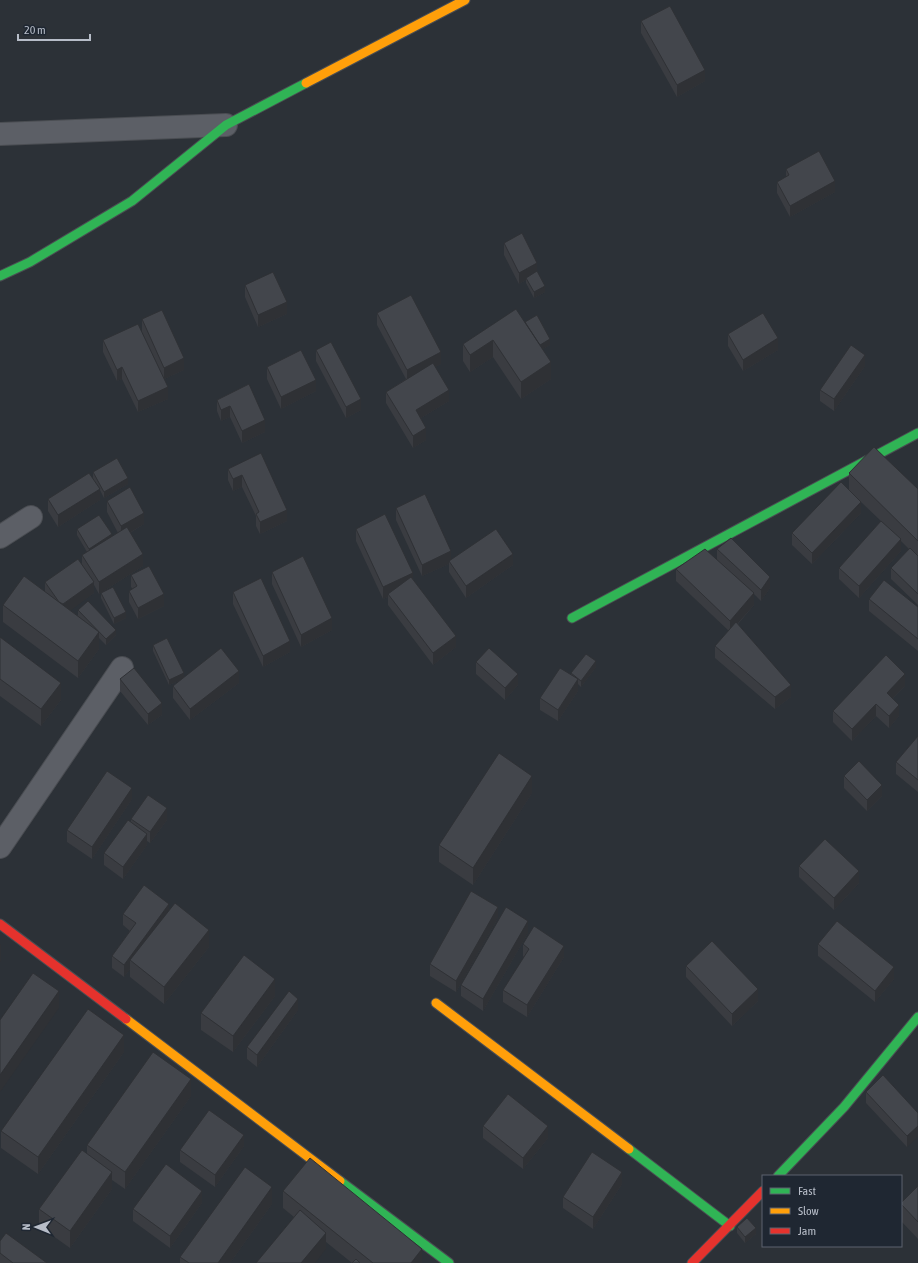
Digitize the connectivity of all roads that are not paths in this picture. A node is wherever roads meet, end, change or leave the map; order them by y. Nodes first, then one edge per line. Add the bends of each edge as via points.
1 (465, 0) edge
2 (226, 125) junction
3 (0, 134) edge
4 (0, 276) edge
5 (918, 433) edge
6 (31, 517) dead end
7 (0, 536) edge
8 (572, 618) dead end
9 (122, 668) dead end
10 (0, 847) edge
11 (0, 924) edge
12 (436, 1002) dead end
13 (918, 1017) edge
14 (779, 1175) edge
15 (762, 1192) edge
16 (730, 1226) junction
17 (449, 1263) edge
18 (692, 1263) edge

1 - 2 street
2 - 3 street
2 - 4 street via 132,201 30,262
5 - 8 street
6 - 7 street
9 - 10 street
11 - 17 street
12 - 16 street
13 - 14 street via 844,1107
15 - 16 street
16 - 18 street

